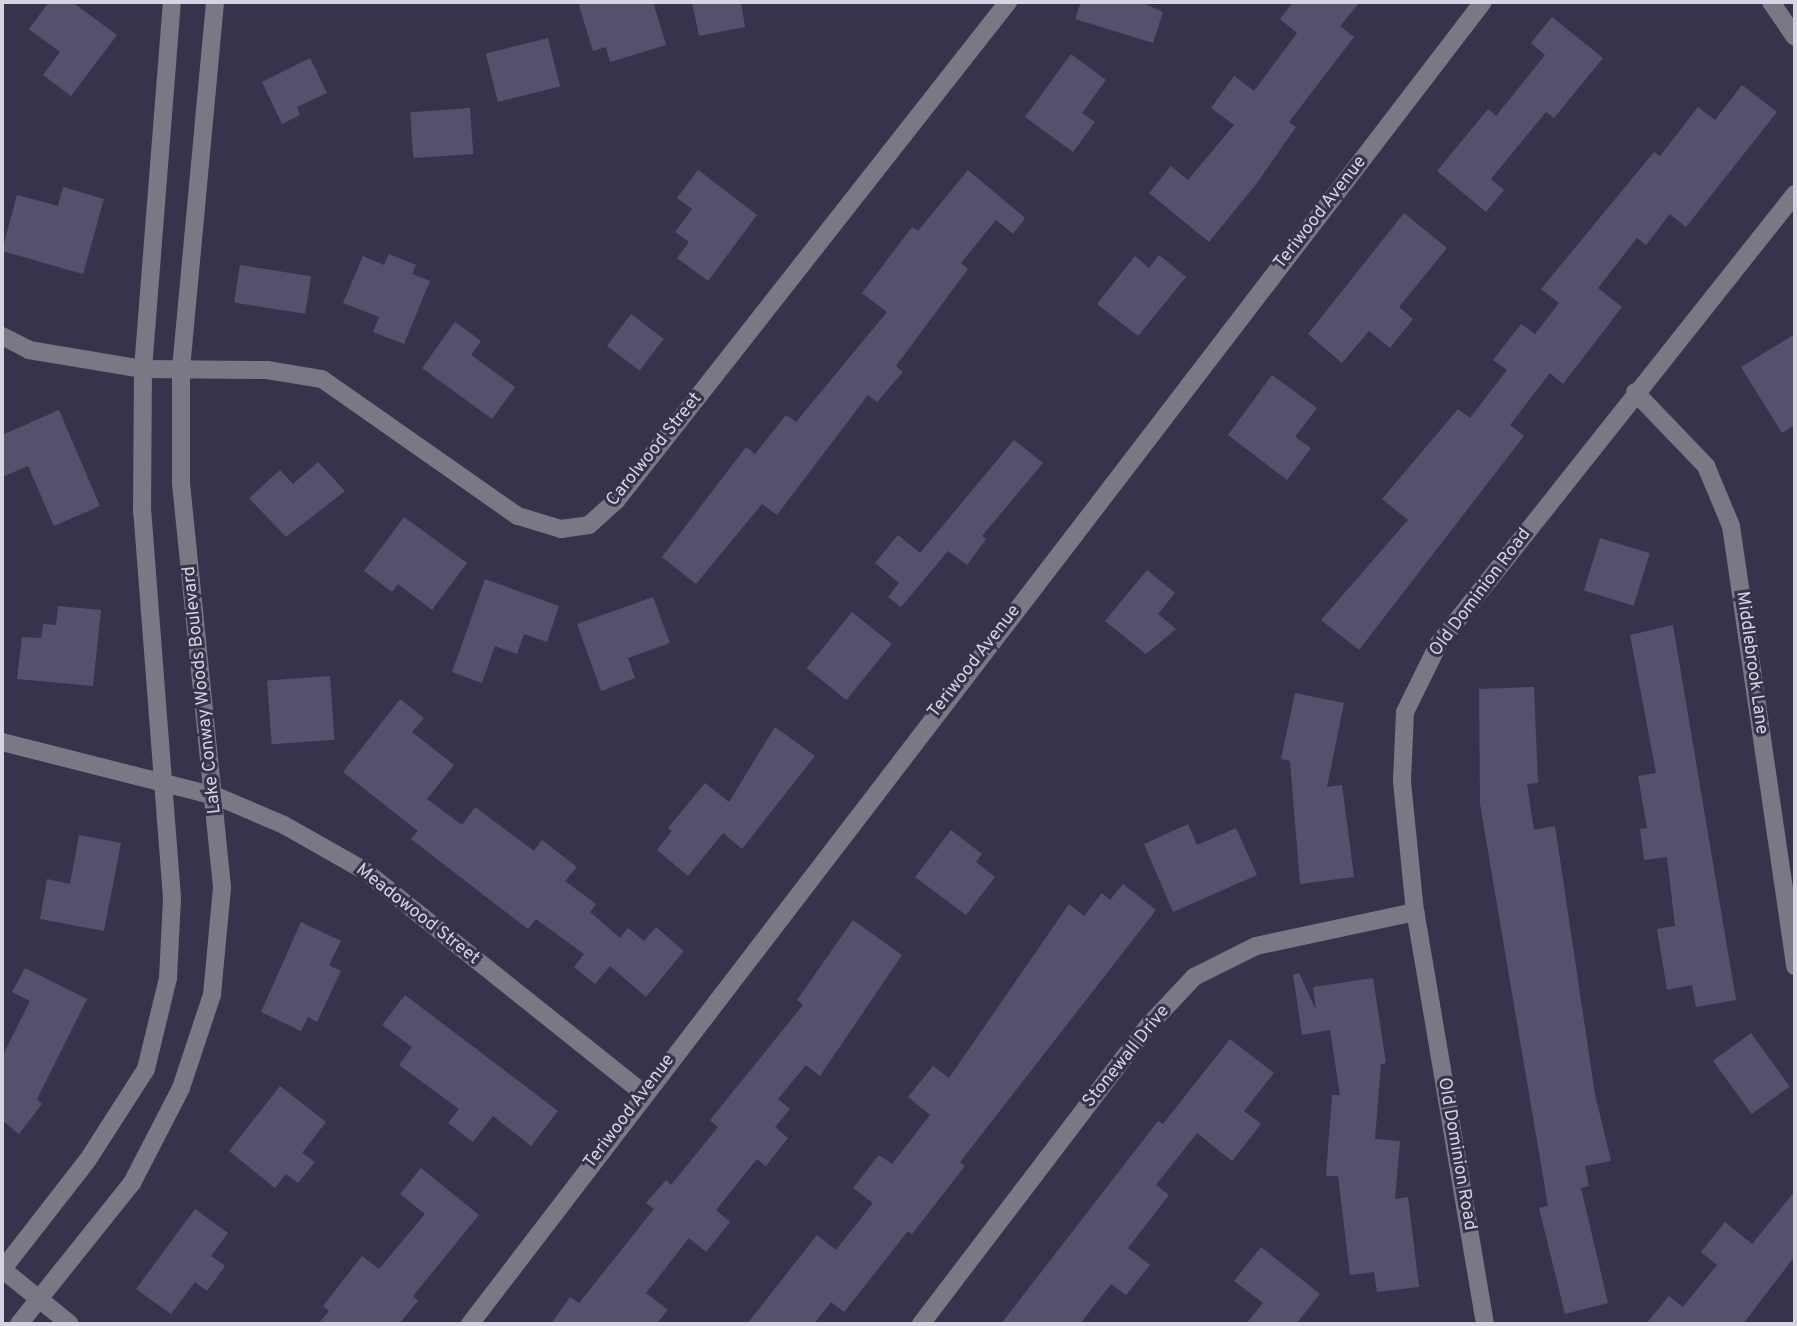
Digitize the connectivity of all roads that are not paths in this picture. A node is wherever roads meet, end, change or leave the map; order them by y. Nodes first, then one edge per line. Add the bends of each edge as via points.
1 (172, 2) edge
2 (215, 2) edge
3 (1008, 2) edge
4 (1483, 2) edge
5 (1771, 2) edge
6 (1795, 37) edge
7 (1795, 194) edge
8 (2, 336) edge
9 (143, 369) junction
10 (181, 369) junction
11 (1635, 392) junction
12 (2, 742) edge
13 (166, 783) junction
14 (216, 796) junction
15 (1415, 912) junction
16 (1795, 966) edge
17 (643, 1093) junction
18 (2, 1270) edge
19 (37, 1299) junction
20 (19, 1324) edge
21 (70, 1324) edge
22 (470, 1324) edge
23 (921, 1324) edge
24 (1485, 1324) edge

1 - 9 street
2 - 10 street, Lake Conway Woods Boulevard
3 - 10 street, Carolwood Street via 616,501 589,525 562,529 518,516 322,379 267,370
4 - 17 street, Teriwood Avenue
5 - 6 street
7 - 11 street, Old Dominion Road
8 - 9 street, Carolwood Street via 29,350
9 - 10 street, Carolwood Street
9 - 13 street via 142,512
10 - 14 street, Lake Conway Woods Boulevard via 181,483
11 - 15 street, Old Dominion Road via 1439,643 1405,712 1402,781
11 - 16 street, Middlebrook Lane via 1706,466 1731,526
12 - 13 street, Meadowood Street
13 - 14 street, Meadowood Street
13 - 18 street via 172,898 168,978 146,1069 87,1161
14 - 17 street, Meadowood Street via 285,825 365,871
14 - 19 street, Lake Conway Woods Boulevard via 222,887 212,995 181,1088 132,1183
15 - 23 street, Stonewall Drive via 1256,946 1195,977 1149,1025
15 - 24 street, Old Dominion Road
17 - 22 street, Teriwood Avenue
18 - 19 street
19 - 20 street, Lake Conway Woods Boulevard
19 - 21 street

